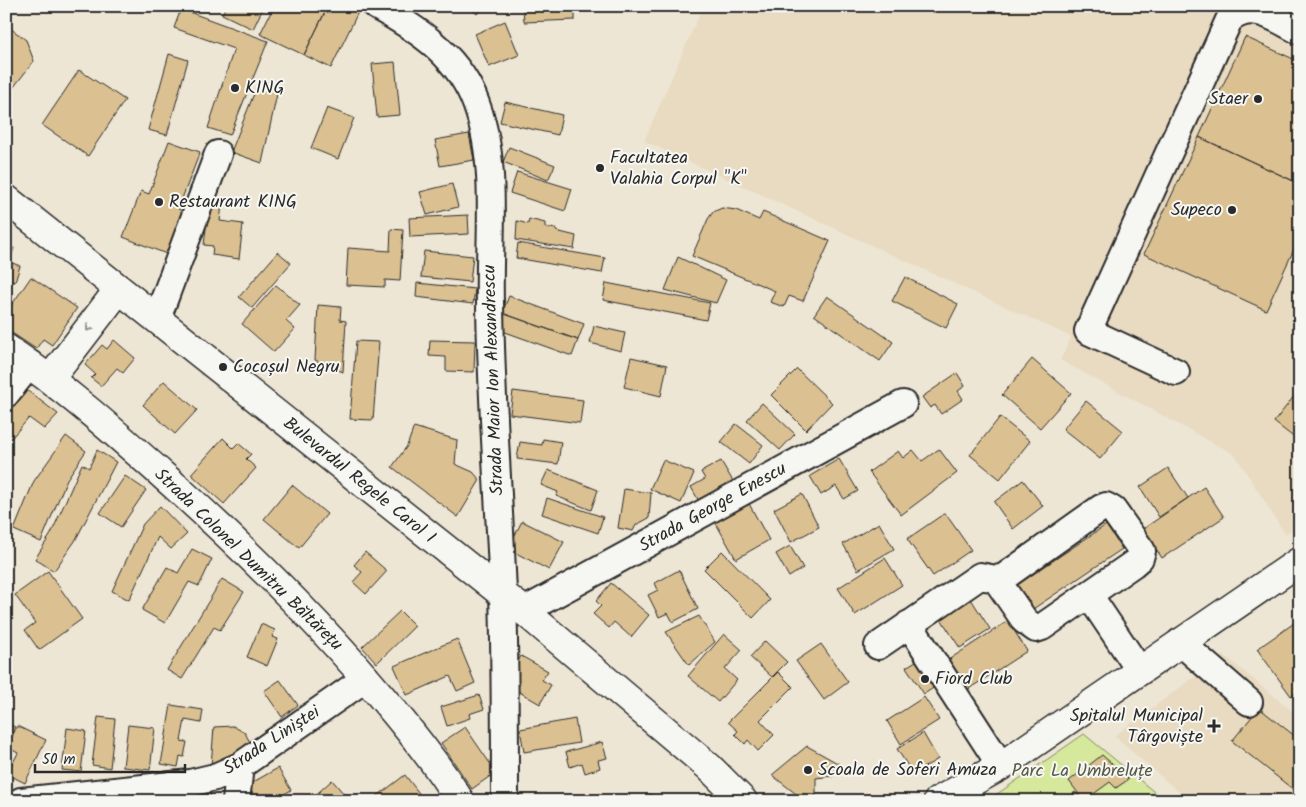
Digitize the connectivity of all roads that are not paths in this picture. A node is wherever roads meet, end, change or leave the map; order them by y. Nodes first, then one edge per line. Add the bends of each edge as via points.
1 (376, 6) edge
2 (1300, 31) edge
3 (218, 154) dead end
4 (6, 199) edge
5 (119, 289) junction
6 (157, 319) junction
7 (22, 363) edge
8 (1176, 372) dead end
9 (6, 394) edge
10 (903, 404) dead end
11 (1297, 569) edge
12 (996, 579) junction
13 (503, 594) junction
14 (1089, 595) junction
15 (524, 611) junction
16 (909, 624) junction
17 (1180, 642) junction
18 (878, 646) dead end
19 (1140, 670) junction
20 (366, 678) junction
21 (1249, 702) dead end
22 (240, 766) junction
23 (709, 767) junction
24 (997, 769) junction
25 (21, 801) edge
26 (236, 801) edge
27 (460, 801) edge
28 (505, 801) edge
29 (744, 801) edge
30 (765, 801) edge
31 (938, 801) edge
32 (957, 801) edge

1 - 13 street, Strada Maior Ion Alexandrescu via 438,46 460,71 484,128 490,195 490,302
2 - 8 street via 1258,10 1237,12 1229,20 1088,331
3 - 6 street
4 - 5 main road, Bulevardul Regele Carol I
5 - 6 main road, Bulevardul Regele Carol I
5 -> 7 main road
6 - 13 main road, Bulevardul Regele Carol I
7 - 9 street
7 - 20 main road, Strada Colonel Dumitru Băltărețu via 101,421 226,533 314,620
10 - 15 street, Strada George Enescu
11 - 17 main road
12 - 14 street via 1026,621 1036,629
12 - 14 street via 1004,577 1106,506 1120,518 1142,551 1140,558
12 - 16 street via 980,576
13 - 15 main road, Bulevardul Regele Carol I
13 - 28 street, Strada Maior Ion Alexandrescu
14 - 19 street
15 - 23 main road, Bulevardul Regele Carol I
16 - 18 street
16 - 24 street
17 - 19 main road
17 - 21 street
19 - 24 main road
20 - 22 street, Strada Liniștei
20 - 27 main road, Strada Colonel Dumitru Băltărețu via 438,767
22 - 25 street, Strada Liniștei via 200,781
22 - 26 street
23 - 29 main road, Bulevardul Regele Carol I
23 - 30 main road, Bulevardul Regele Carol I
24 - 31 main road
24 - 32 main road

